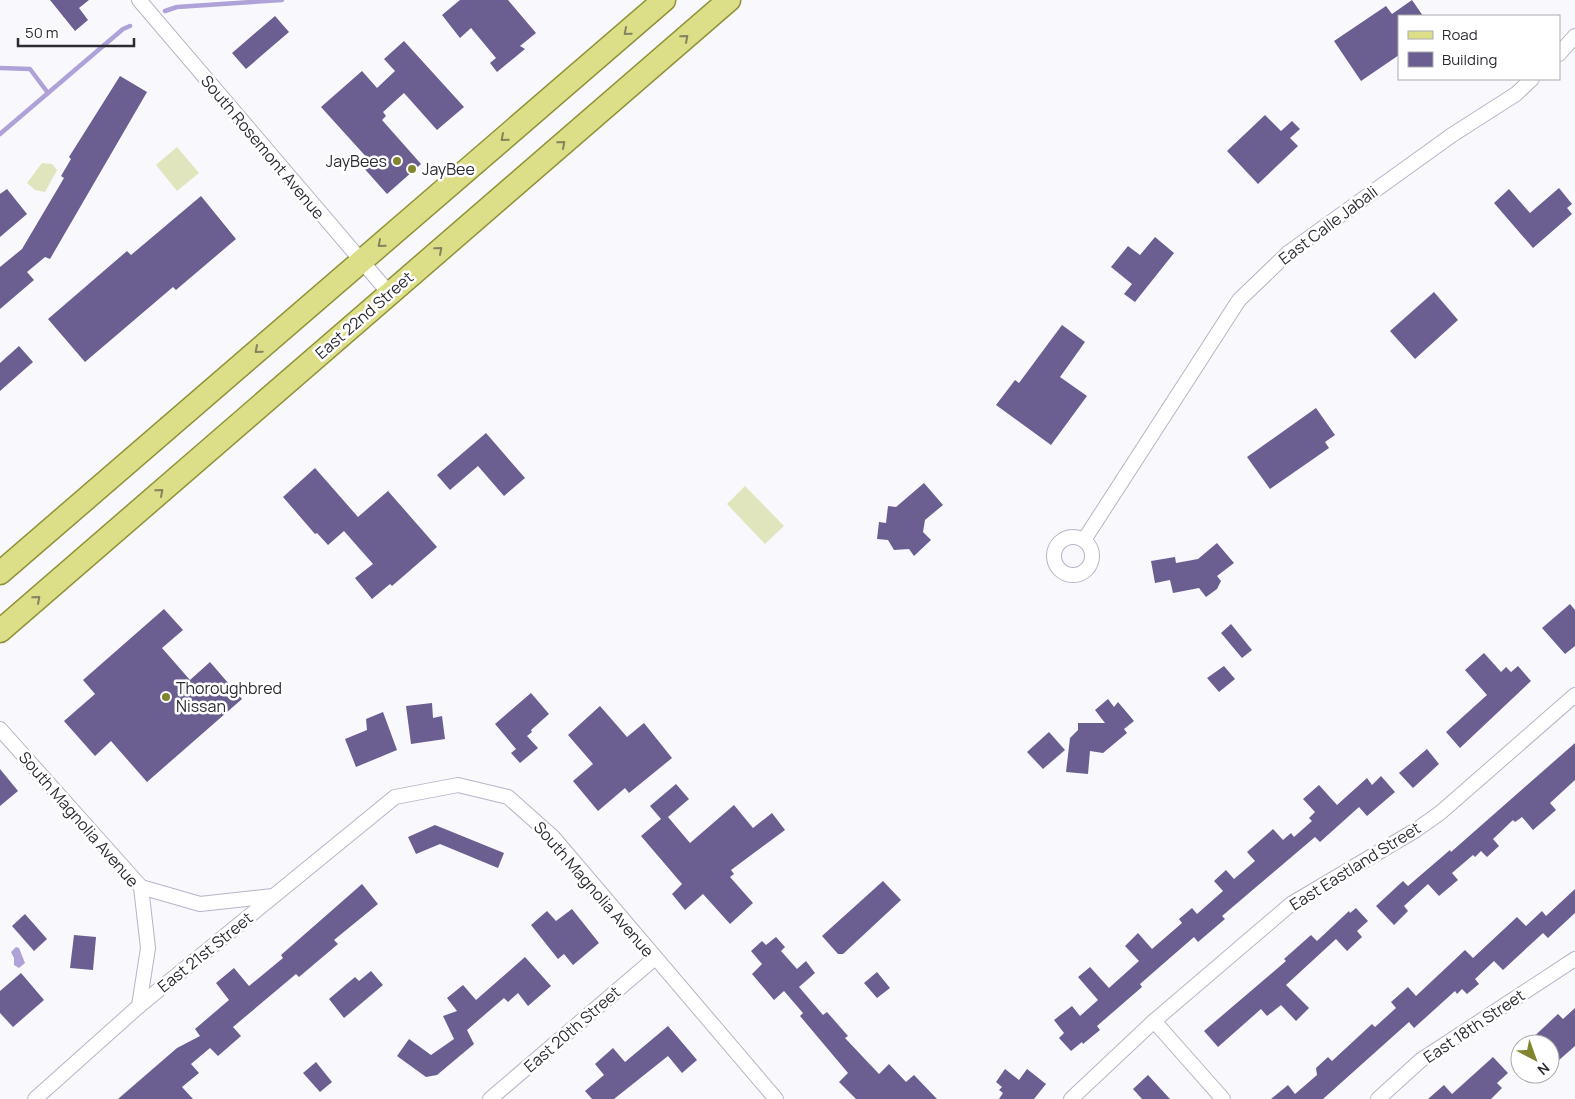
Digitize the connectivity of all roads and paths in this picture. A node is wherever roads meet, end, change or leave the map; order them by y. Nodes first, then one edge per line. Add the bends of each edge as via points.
1 (139, 0) edge
2 (664, 0) edge
3 (729, 0) edge
4 (1575, 36) edge
5 (1560, 53) edge
6 (1531, 80) edge
7 (361, 261) junction
8 (388, 293) junction
9 (1084, 540) dead end
10 (0, 573) edge
11 (0, 630) edge
12 (1573, 701) edge
13 (0, 729) edge
14 (141, 887) junction
15 (274, 896) junction
16 (655, 958) junction
17 (1575, 959) edge
18 (139, 1006) junction
19 (1154, 1020) junction
20 (35, 1099) edge
21 (490, 1099) edge
22 (776, 1099) edge
23 (1071, 1099) edge
24 (1223, 1099) edge
25 (1378, 1099) edge

1 - 7 street, South Rosemont Avenue
2 -> 7 main road
8 -> 3 main road, East 22nd Street
4 - 5 street
6 - 9 street, East Calle Jabali via 1516,94 1452,135 1288,253 1239,300
7 - 8 street, South Rosemont Avenue
7 -> 10 main road
11 -> 8 main road, East 22nd Street
12 - 19 street, East Eastland Street via 1440,813 1291,904
13 - 14 street, South Magnolia Avenue
14 - 15 street, East 21st Street via 200,904
14 - 18 street, South Magnolia Avenue via 148,948
15 - 16 street, South Magnolia Avenue via 395,797 458,785 508,797 553,837
15 - 18 street, East 21st Street
16 - 21 street, East 20th Street
16 - 22 street, South Magnolia Avenue
17 - 25 street, East 18th Street via 1421,1060
18 - 20 street, East 21st Street
19 - 23 street, East Eastland Street
19 - 24 street

